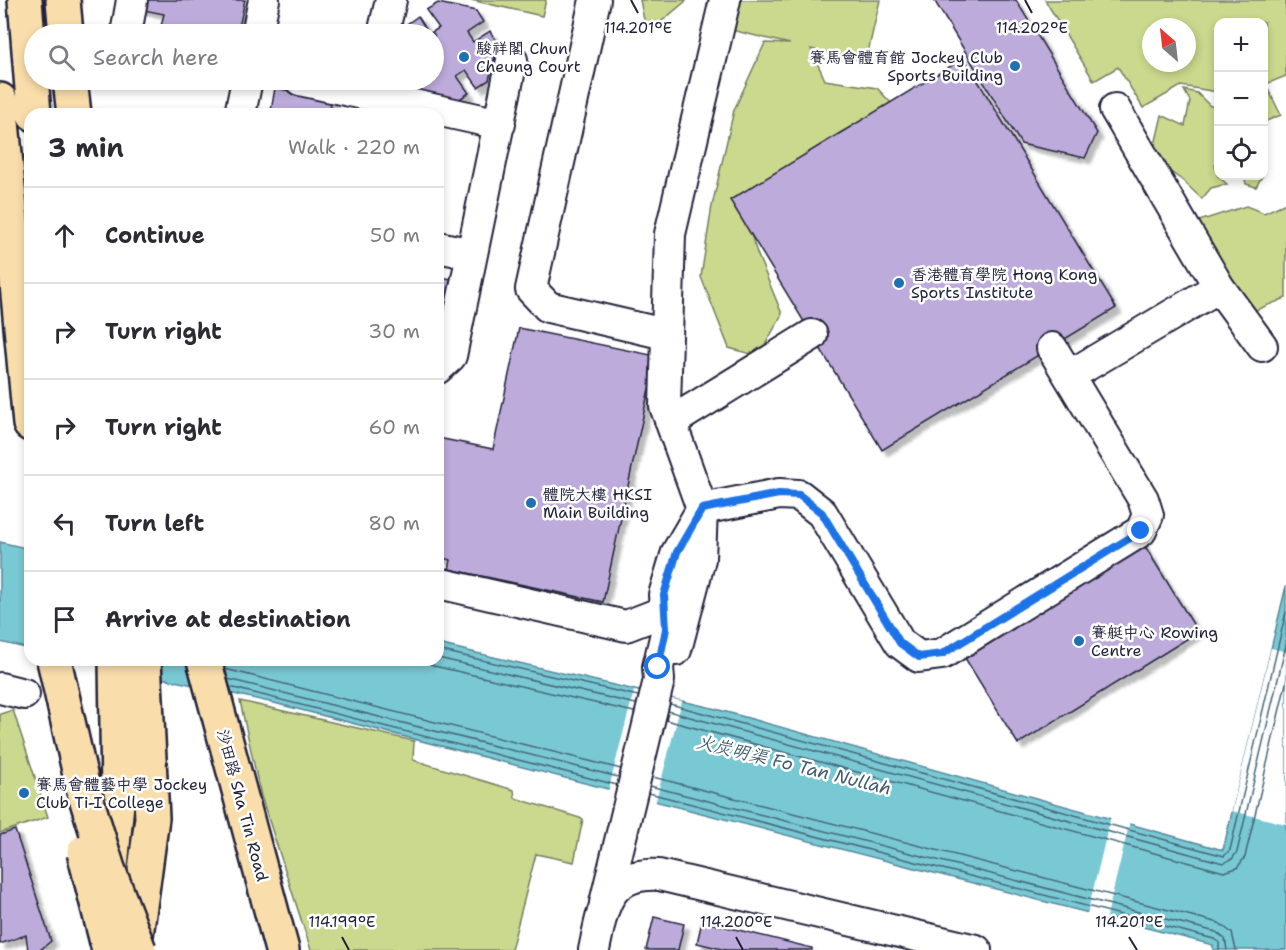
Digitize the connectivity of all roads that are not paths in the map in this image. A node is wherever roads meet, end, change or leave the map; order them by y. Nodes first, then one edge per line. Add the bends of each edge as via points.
1 (25, 0) edge
2 (63, 0) edge
3 (132, 0) edge
4 (264, 0) edge
5 (391, 0) edge
6 (595, 0) edge
7 (725, 0) edge
8 (27, 24) edge
9 (65, 24) edge
10 (128, 24) edge
11 (259, 24) edge
12 (385, 24) edge
13 (512, 60) dead end
14 (32, 90) edge
15 (71, 90) edge
16 (246, 90) edge
17 (343, 90) edge
18 (369, 96) edge
19 (0, 100) edge
20 (34, 108) edge
21 (73, 108) edge
22 (241, 108) edge
23 (425, 108) edge
24 (1115, 109) dead end
25 (444, 112) edge
26 (500, 124) junction
27 (444, 248) edge
28 (472, 254) junction
29 (1219, 287) junction
30 (665, 334) junction
31 (812, 335) dead end
32 (1262, 346) dead end
33 (1052, 348) dead end
34 (24, 359) edge
35 (444, 362) edge
36 (1069, 376) junction
37 (670, 422) junction
38 (702, 509) junction
39 (444, 584) edge
40 (665, 611) junction
41 (55, 666) edge
42 (206, 666) edge
43 (130, 668) edge
44 (659, 680) junction
45 (83, 788) junction
46 (624, 820) junction
47 (660, 875) junction
48 (605, 903) junction
49 (859, 937) edge
50 (98, 950) edge
51 (109, 950) edge
52 (134, 950) edge
53 (139, 950) edge
54 (282, 950) edge
55 (594, 950) edge
56 (976, 950) edge

1 - 8 highway
2 - 9 highway
3 - 10 street
4 - 11 street
5 - 12 street
6 - 30 street via 531,289 548,308
7 - 30 street via 670,234
13 - 26 street
14 - 20 highway
15 - 21 highway
16 - 22 street
17 - 18 street
18 - 23 street
19 - 34 highway
24 - 29 street
25 - 26 street
26 - 28 street
27 - 28 street
28 - 35 street via 450,356
29 - 32 street
29 - 36 street
30 - 37 street via 665,406
31 - 37 street
33 - 36 street
36 - 38 street via 1143,499 1148,515 1141,531 942,654 919,657 900,643 822,513 799,495 779,494
37 - 38 street
38 - 40 street via 677,552 664,595
38 - 44 street via 700,560 672,664
39 - 40 street via 626,626
40 - 44 street
41 - 45 highway
42 - 54 highway, 沙田路 Sha Tin Road
43 - 50 highway via 111,869
43 - 52 highway via 152,818
44 - 46 street
45 - 51 highway, bridge via 86,866
45 - 53 highway, bridge
46 - 47 street via 635,855
46 - 48 street
47 - 48 street via 645,874 626,881 612,891
47 - 49 street
48 - 55 street
49 - 56 street

